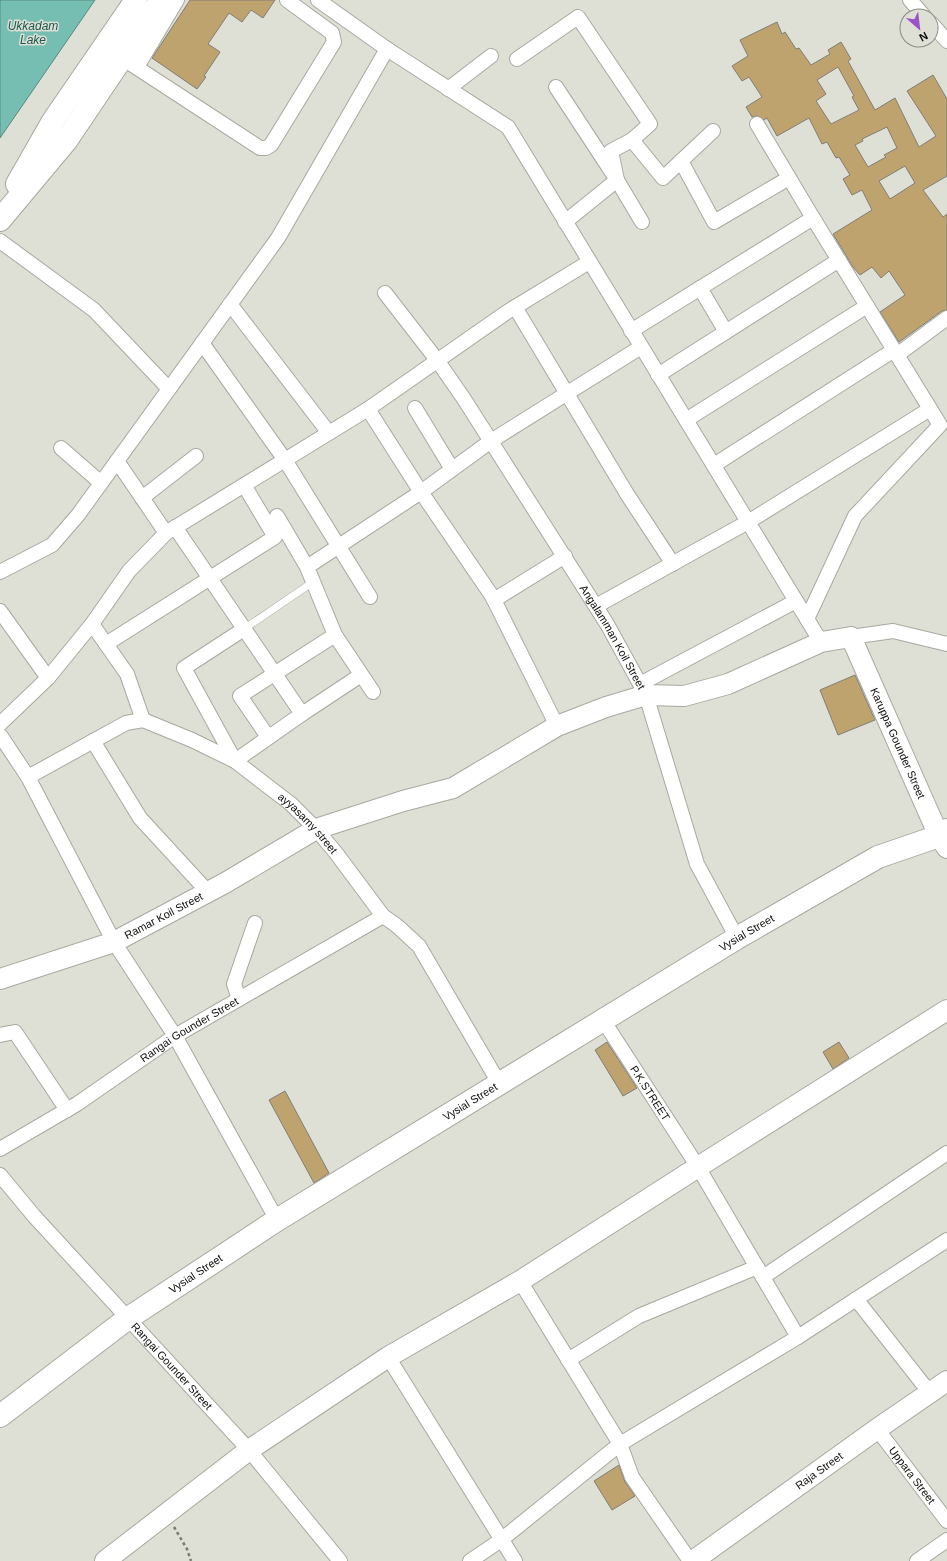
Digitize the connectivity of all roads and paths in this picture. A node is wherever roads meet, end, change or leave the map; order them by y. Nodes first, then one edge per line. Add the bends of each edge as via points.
1 (136, 0) edge
2 (161, 0) edge
3 (177, 0) edge
4 (287, 0) edge
5 (318, 0) edge
6 (910, 0) edge
7 (917, 8) edge
8 (939, 32) edge
9 (947, 41) edge
10 (387, 49) junction
11 (491, 56) dead end
12 (517, 59) dead end
13 (129, 63) junction
14 (556, 87) dead end
15 (448, 88) junction
16 (756, 124) dead end
17 (713, 131) dead end
18 (632, 140) junction
19 (681, 161) junction
20 (789, 178) junction
21 (617, 180) junction
22 (0, 214) edge
23 (813, 218) junction
24 (0, 220) edge
25 (565, 222) junction
26 (642, 222) dead end
27 (0, 240) edge
28 (839, 260) junction
29 (589, 262) junction
30 (700, 288) junction
31 (385, 293) dead end
32 (230, 304) junction
33 (867, 306) junction
34 (516, 307) junction
35 (947, 318) edge
36 (631, 331) junction
37 (726, 332) junction
38 (202, 343) junction
39 (641, 347) junction
40 (896, 353) junction
41 (437, 360) junction
42 (658, 375) junction
43 (169, 389) junction
44 (567, 394) junction
45 (415, 408) dead end
46 (368, 409) junction
47 (930, 409) junction
48 (686, 420) junction
49 (944, 422) edge
50 (329, 433) junction
51 (490, 441) junction
52 (61, 448) dead end
53 (196, 456) dead end
54 (285, 460) junction
55 (117, 461) junction
56 (714, 465) junction
57 (452, 469) junction
58 (101, 483) junction
59 (244, 485) junction
60 (421, 492) junction
61 (142, 498) junction
62 (277, 516) dead end
63 (748, 522) junction
64 (170, 530) junction
65 (338, 546) junction
66 (565, 556) junction
67 (673, 564) junction
68 (307, 567) junction
69 (0, 572) edge
70 (209, 577) junction
71 (313, 582) junction
72 (370, 597) dead end
73 (494, 600) junction
74 (796, 600) junction
75 (596, 606) junction
76 (0, 611) edge
77 (807, 619) junction
78 (92, 624) junction
79 (244, 630) junction
80 (335, 635) junction
81 (851, 636) junction
82 (821, 642) junction
83 (106, 644) junction
84 (947, 644) edge
85 (274, 673) junction
86 (361, 675) junction
87 (48, 678) junction
88 (643, 690) junction
89 (373, 692) dead end
90 (302, 714) junction
91 (143, 720) junction
92 (0, 724) edge
93 (557, 726) junction
94 (0, 735) edge
95 (268, 737) junction
96 (93, 741) junction
97 (235, 761) junction
98 (28, 777) junction
99 (316, 829) junction
100 (944, 838) edge
101 (208, 892) junction
102 (383, 916) junction
103 (255, 923) dead end
104 (737, 938) junction
105 (114, 942) junction
106 (0, 978) edge
107 (240, 999) junction
108 (947, 1010) edge
109 (602, 1020) junction
110 (0, 1035) edge
111 (175, 1036) junction
112 (499, 1083) junction
113 (67, 1110) junction
114 (0, 1148) edge
115 (947, 1153) edge
116 (698, 1167) junction
117 (0, 1175) edge
118 (277, 1220) junction
119 (947, 1240) edge
120 (760, 1272) junction
121 (520, 1281) junction
122 (856, 1299) junction
123 (127, 1319) junction
124 (798, 1337) junction
125 (388, 1357) junction
126 (568, 1360) junction
127 (947, 1381) edge
128 (930, 1393) junction
129 (4, 1415) edge
130 (877, 1429) junction
131 (620, 1444) junction
132 (249, 1450) junction
133 (166, 1514) junction
134 (947, 1521) edge
135 (502, 1540) junction
136 (947, 1540) edge
137 (105, 1561) edge
138 (191, 1561) edge
139 (340, 1561) edge
140 (470, 1561) edge
141 (514, 1561) edge
142 (691, 1561) edge
143 (916, 1561) edge

1 - 22 main road via 53,121
2 - 13 main road
3 - 13 street
4 - 13 street via 332,33 334,42 271,145 266,148 260,148
5 - 10 street
6 - 7 street
8 - 9 street
10 - 15 street
10 - 32 street via 278,238
11 - 15 street
12 - 18 street via 578,17 650,124
13 - 24 main road
14 - 21 street
15 - 25 street via 508,127
16 - 20 street
17 - 19 street
18 - 19 street via 663,178
18 - 21 street via 611,151
19 - 20 street via 714,222
20 - 23 street
21 - 25 street
21 - 26 street
23 - 28 street
23 - 30 street
25 - 29 street
27 - 43 street via 94,310
28 - 33 street
28 - 37 street
29 - 34 street
29 - 36 street
30 - 36 street
30 - 37 street
31 - 41 street, Angalamman Koil Street
32 - 38 street
32 - 50 street
33 - 40 street
33 - 48 street
34 - 41 street
34 - 44 street
35 - 40 street
36 - 39 street
37 - 42 street
38 - 43 street
38 - 54 street
39 - 42 street
39 - 44 street
40 - 47 street
40 - 56 street
41 - 46 street
41 - 51 street, Angalamman Koil Street
42 - 48 street
43 - 55 street
44 - 51 street
44 - 67 street
45 - 57 street
46 - 50 street
46 - 60 street
47 - 49 street
47 - 63 street
48 - 56 street
49 - 77 street via 855,516
50 - 54 street
51 - 57 street
51 - 66 street, Angalamman Koil Street
52 - 58 street
53 - 61 street
54 - 59 street
54 - 65 street
55 - 58 street
55 - 61 street
56 - 63 street
57 - 60 street
58 - 69 street via 52,545
59 - 64 street
59 - 70 street via 275,537
60 - 65 street
60 - 73 street
61 - 64 street
62 - 68 street
63 - 67 street
63 - 74 street
64 - 70 street
64 - 78 street via 129,571
65 - 68 street
65 - 72 street
66 - 73 street
66 - 75 street, Angalamman Koil Street
67 - 75 street
68 - 71 street
70 - 79 street
70 - 83 street
71 - 79 lane
71 - 80 street
73 - 93 street
74 - 77 street
74 - 88 street
75 - 88 street, Angalamman Koil Street
76 - 87 street
77 - 82 street
78 - 83 street
78 - 87 street
79 - 85 street
79 - 97 street via 184,668
80 - 85 street
80 - 86 street
81 - 82 main road, Ramar Koil Street
81 - 84 street via 893,631
81 - 100 main road, Karuppa Gounder Street
82 - 88 main road, Ramar Koil Street via 728,684 684,696
83 - 91 street via 127,674
85 - 90 street
85 - 95 street via 240,696
86 - 89 street
86 - 90 street
87 - 92 street
88 - 93 main road, Ramar Koil Street
88 - 104 street, Angalamman Koil Street via 697,864
90 - 95 street
91 - 96 street via 126,723
91 - 97 street, ayyasamy street
93 - 99 main road, Ramar Koil Street via 453,788
94 - 98 street
95 - 97 street
96 - 98 street
96 - 101 street via 140,818
97 - 99 street, ayyasamy street via 291,804
98 - 105 street
99 - 101 main road, Ramar Koil Street
99 - 102 street, ayyasamy street
100 - 104 main road, Vysial Street via 878,857
101 - 105 main road, Ramar Koil Street
102 - 107 street, Rangai Gounder Street
102 - 112 street, ayyasamy street via 419,946
103 - 107 street via 234,984
104 - 109 main road, Vysial Street
105 - 106 main road, Ramar Koil Street
105 - 111 street
107 - 111 street, Rangai Gounder Street
108 - 116 main road
109 - 112 main road, Vysial Street
109 - 116 street, P.K.STREET
110 - 113 street via 15,1032
111 - 113 street, Rangai Gounder Street
111 - 118 street
112 - 118 main road, Vysial Street
113 - 114 street, Rangai Gounder Street
115 - 120 street
116 - 120 street, P.K.STREET
116 - 121 main road
117 - 123 street, Rangai Gounder Street
118 - 123 main road, Vysial Street
119 - 122 street
120 - 124 street, P.K.STREET
120 - 126 street via 639,1316
121 - 125 main road
121 - 126 street
122 - 124 street
122 - 128 street
123 - 129 main road, Vysial Street
123 - 132 street, Rangai Gounder Street
124 - 131 street
125 - 132 main road
125 - 135 street
126 - 131 street
127 - 128 main road, Raja Street
128 - 130 main road, Raja Street
130 - 134 street, Uppara Street
130 - 142 main road, Raja Street
131 - 135 street
131 - 142 street via 632,1477
132 - 133 main road
132 - 139 street, Rangai Gounder Street
133 - 137 main road
133 - 138 path via 187,1549
135 - 140 street
135 - 141 street
136 - 143 street

